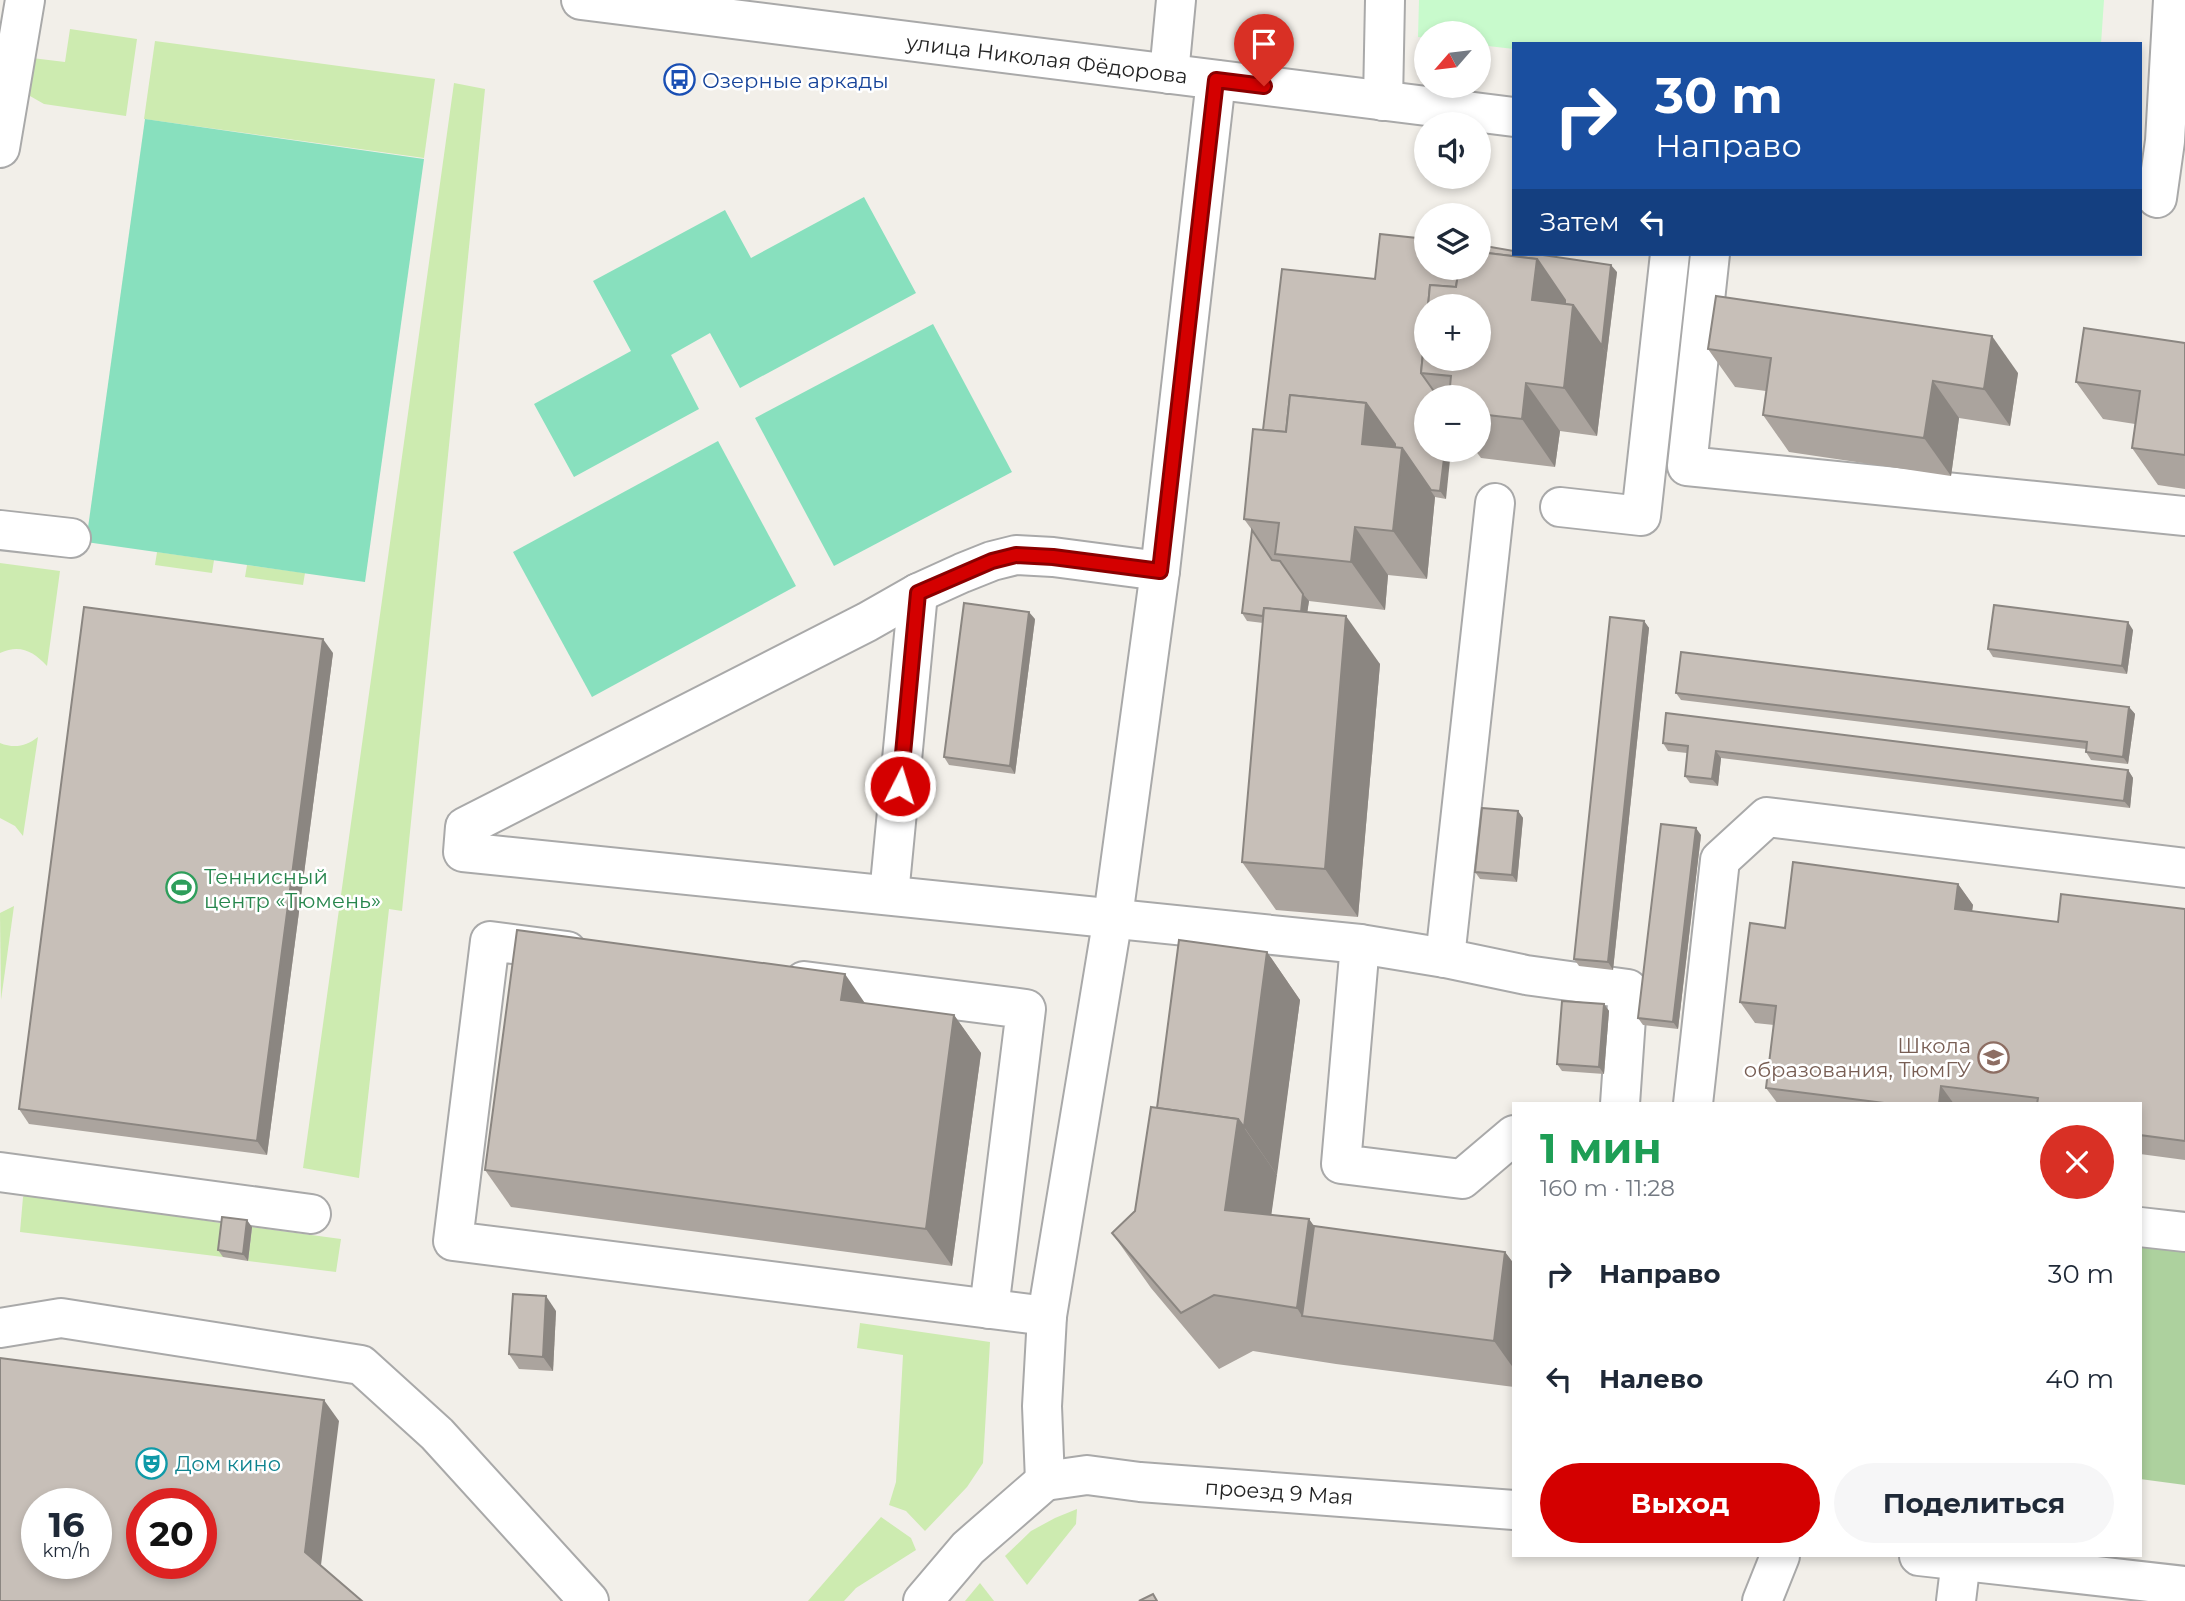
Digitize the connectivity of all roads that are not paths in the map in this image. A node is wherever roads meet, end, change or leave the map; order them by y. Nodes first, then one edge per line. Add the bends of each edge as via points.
1 (25, 0) edge
2 (581, 0) edge
3 (1176, 0) edge
4 (1385, 0) edge
5 (2173, 0) edge
6 (1169, 74) junction
7 (1216, 80) junction
8 (1384, 101) junction
9 (1512, 117) edge
10 (0, 148) edge
11 (2161, 198) edge
12 (1670, 256) edge
13 (1710, 256) edge
14 (1495, 503) dead end
15 (1560, 507) dead end
16 (2185, 516) edge
17 (0, 530) edge
18 (71, 538) dead end
19 (1160, 571) junction
20 (918, 593) junction
21 (2185, 867) edge
22 (889, 895) junction
23 (1113, 917) junction
24 (1360, 944) junction
25 (600, 955) edge
26 (1445, 958) junction
27 (764, 976) edge
28 (1620, 1102) edge
29 (1693, 1102) edge
30 (1512, 1138) edge
31 (0, 1172) edge
32 (311, 1214) dead end
33 (2142, 1227) edge
34 (2185, 1232) edge
35 (989, 1309) junction
36 (1047, 1316) junction
37 (0, 1328) edge
38 (1045, 1482) junction
39 (1512, 1510) edge
40 (1780, 1557) edge
41 (1936, 1557) edge
42 (2185, 1586) edge
43 (589, 1601) edge
44 (923, 1601) edge
45 (1762, 1601) edge
46 (1956, 1601) edge

1 - 10 street
2 - 6 street, улица Николая Фёдорова
3 - 6 street
4 - 8 street
5 - 11 street
6 - 7 street, улица Николая Фёдорова
7 - 8 street, улица Николая Фёдорова
7 - 19 street
8 - 9 street, улица Николая Фёдорова
12 - 15 street via 1641,516
13 - 16 street via 1687,466
14 - 26 street
17 - 18 street
19 - 20 street via 1016,555
19 - 23 street
20 - 22 street
20 - 22 street via 465,827 463,852
21 - 29 street via 1768,817 1720,860
22 - 23 street
23 - 24 street
23 - 36 street
24 - 26 street
24 - 30 street via 1341,1164 1462,1179
25 - 35 street via 490,941 453,1241
26 - 28 street via 1628,989
27 - 35 street via 1026,1009
31 - 32 street
33 - 34 street
35 - 36 street
36 - 38 street via 1042,1406
37 - 43 street via 61,1318 361,1365 437,1434
38 - 39 street, проезд 9 Мая via 1087,1475
38 - 44 street via 968,1548
40 - 45 street
41 - 42 street
41 - 46 street

